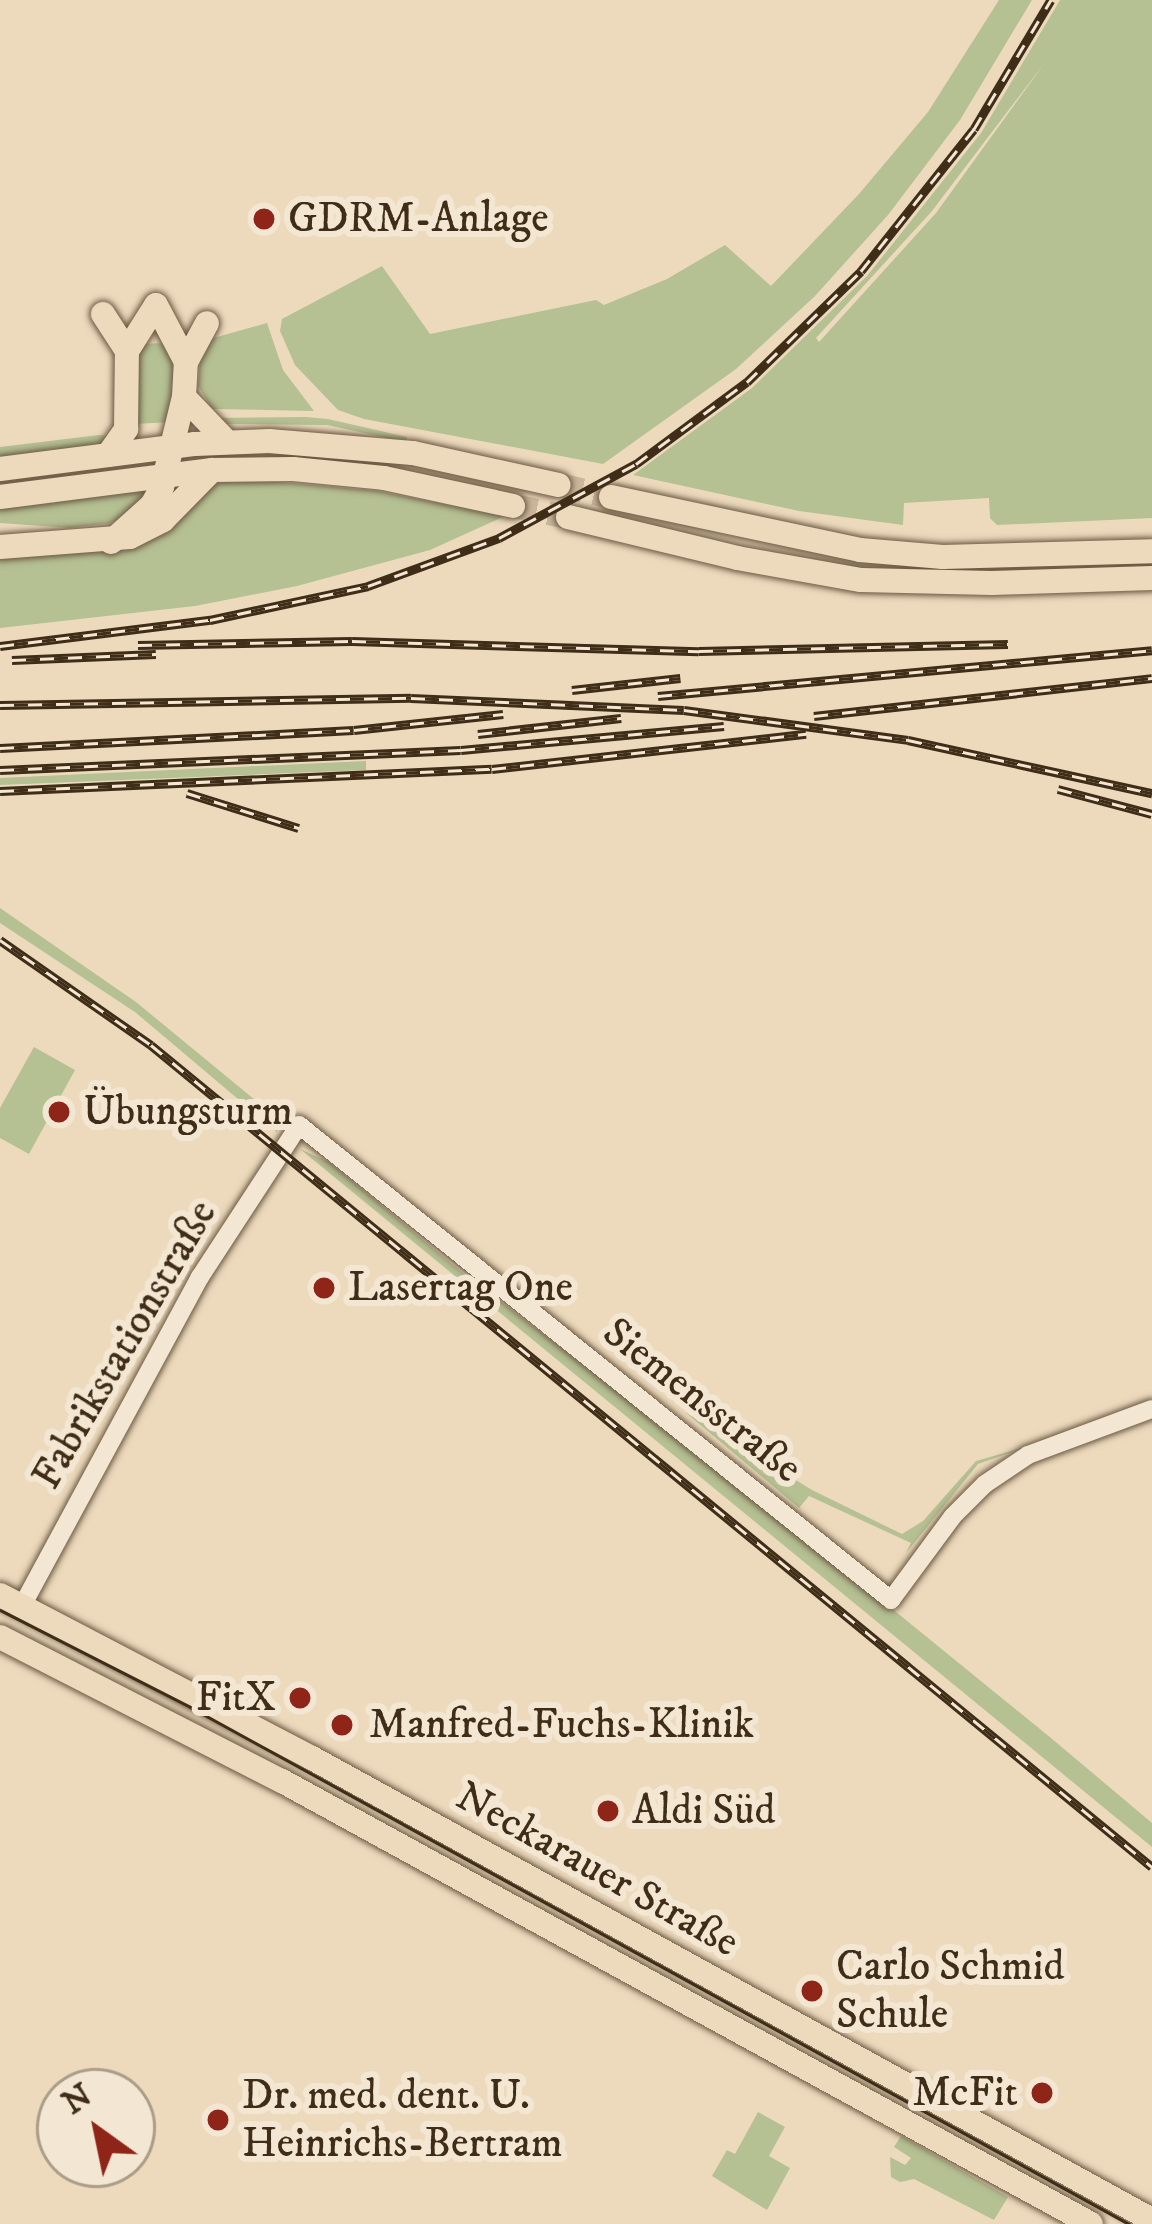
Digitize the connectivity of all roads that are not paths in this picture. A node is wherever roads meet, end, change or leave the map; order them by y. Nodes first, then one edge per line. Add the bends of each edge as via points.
1 (103, 314) dead end
2 (207, 323) dead end
3 (127, 352) junction
4 (186, 362) junction
5 (184, 397) junction
6 (126, 429) junction
7 (227, 442) junction
8 (174, 446) junction
9 (144, 450) junction
10 (108, 454) junction
11 (0, 470) edge
12 (212, 470) junction
13 (166, 475) junction
14 (559, 485) tunnel mouth
15 (0, 497) edge
16 (610, 497) tunnel mouth
17 (514, 506) tunnel mouth
18 (568, 517) tunnel mouth
19 (0, 530) edge
20 (120, 533) junction
21 (0, 547) edge
22 (1152, 550) edge
23 (1152, 578) edge
24 (299, 1125) joint
25 (1152, 1409) edge
26 (11, 1600) edge
27 (3, 1639) edge
28 (1152, 2221) edge
29 (1091, 2224) edge

1 - 3 main road
2 - 4 main road
3 - 4 main road via 156,305
3 - 6 main road
4 - 5 main road
5 - 7 main road
5 - 8 main road
6 - 9 main road
6 - 10 main road
7 - 8 main road
7 - 14 main road via 413,453
8 - 9 main road
8 - 13 main road
9 - 10 main road
9 - 13 main road
10 - 11 main road
12 - 13 main road
12 - 17 main road via 355,474
12 - 20 main road via 163,520
13 - 15 main road
13 - 20 main road via 152,506
16 - 22 main road via 860,550
18 - 23 main road via 861,580
19 - 20 main road
20 - 21 main road
24 - 25 street, Siemensstraße via 891,1600 985,1484 1028,1455
24 - 26 street, Fabrikstationstraße
26 - 27 main road
26 - 28 main road, Neckarauer Straße
27 - 29 main road, Neckarauer Straße via 282,1780

